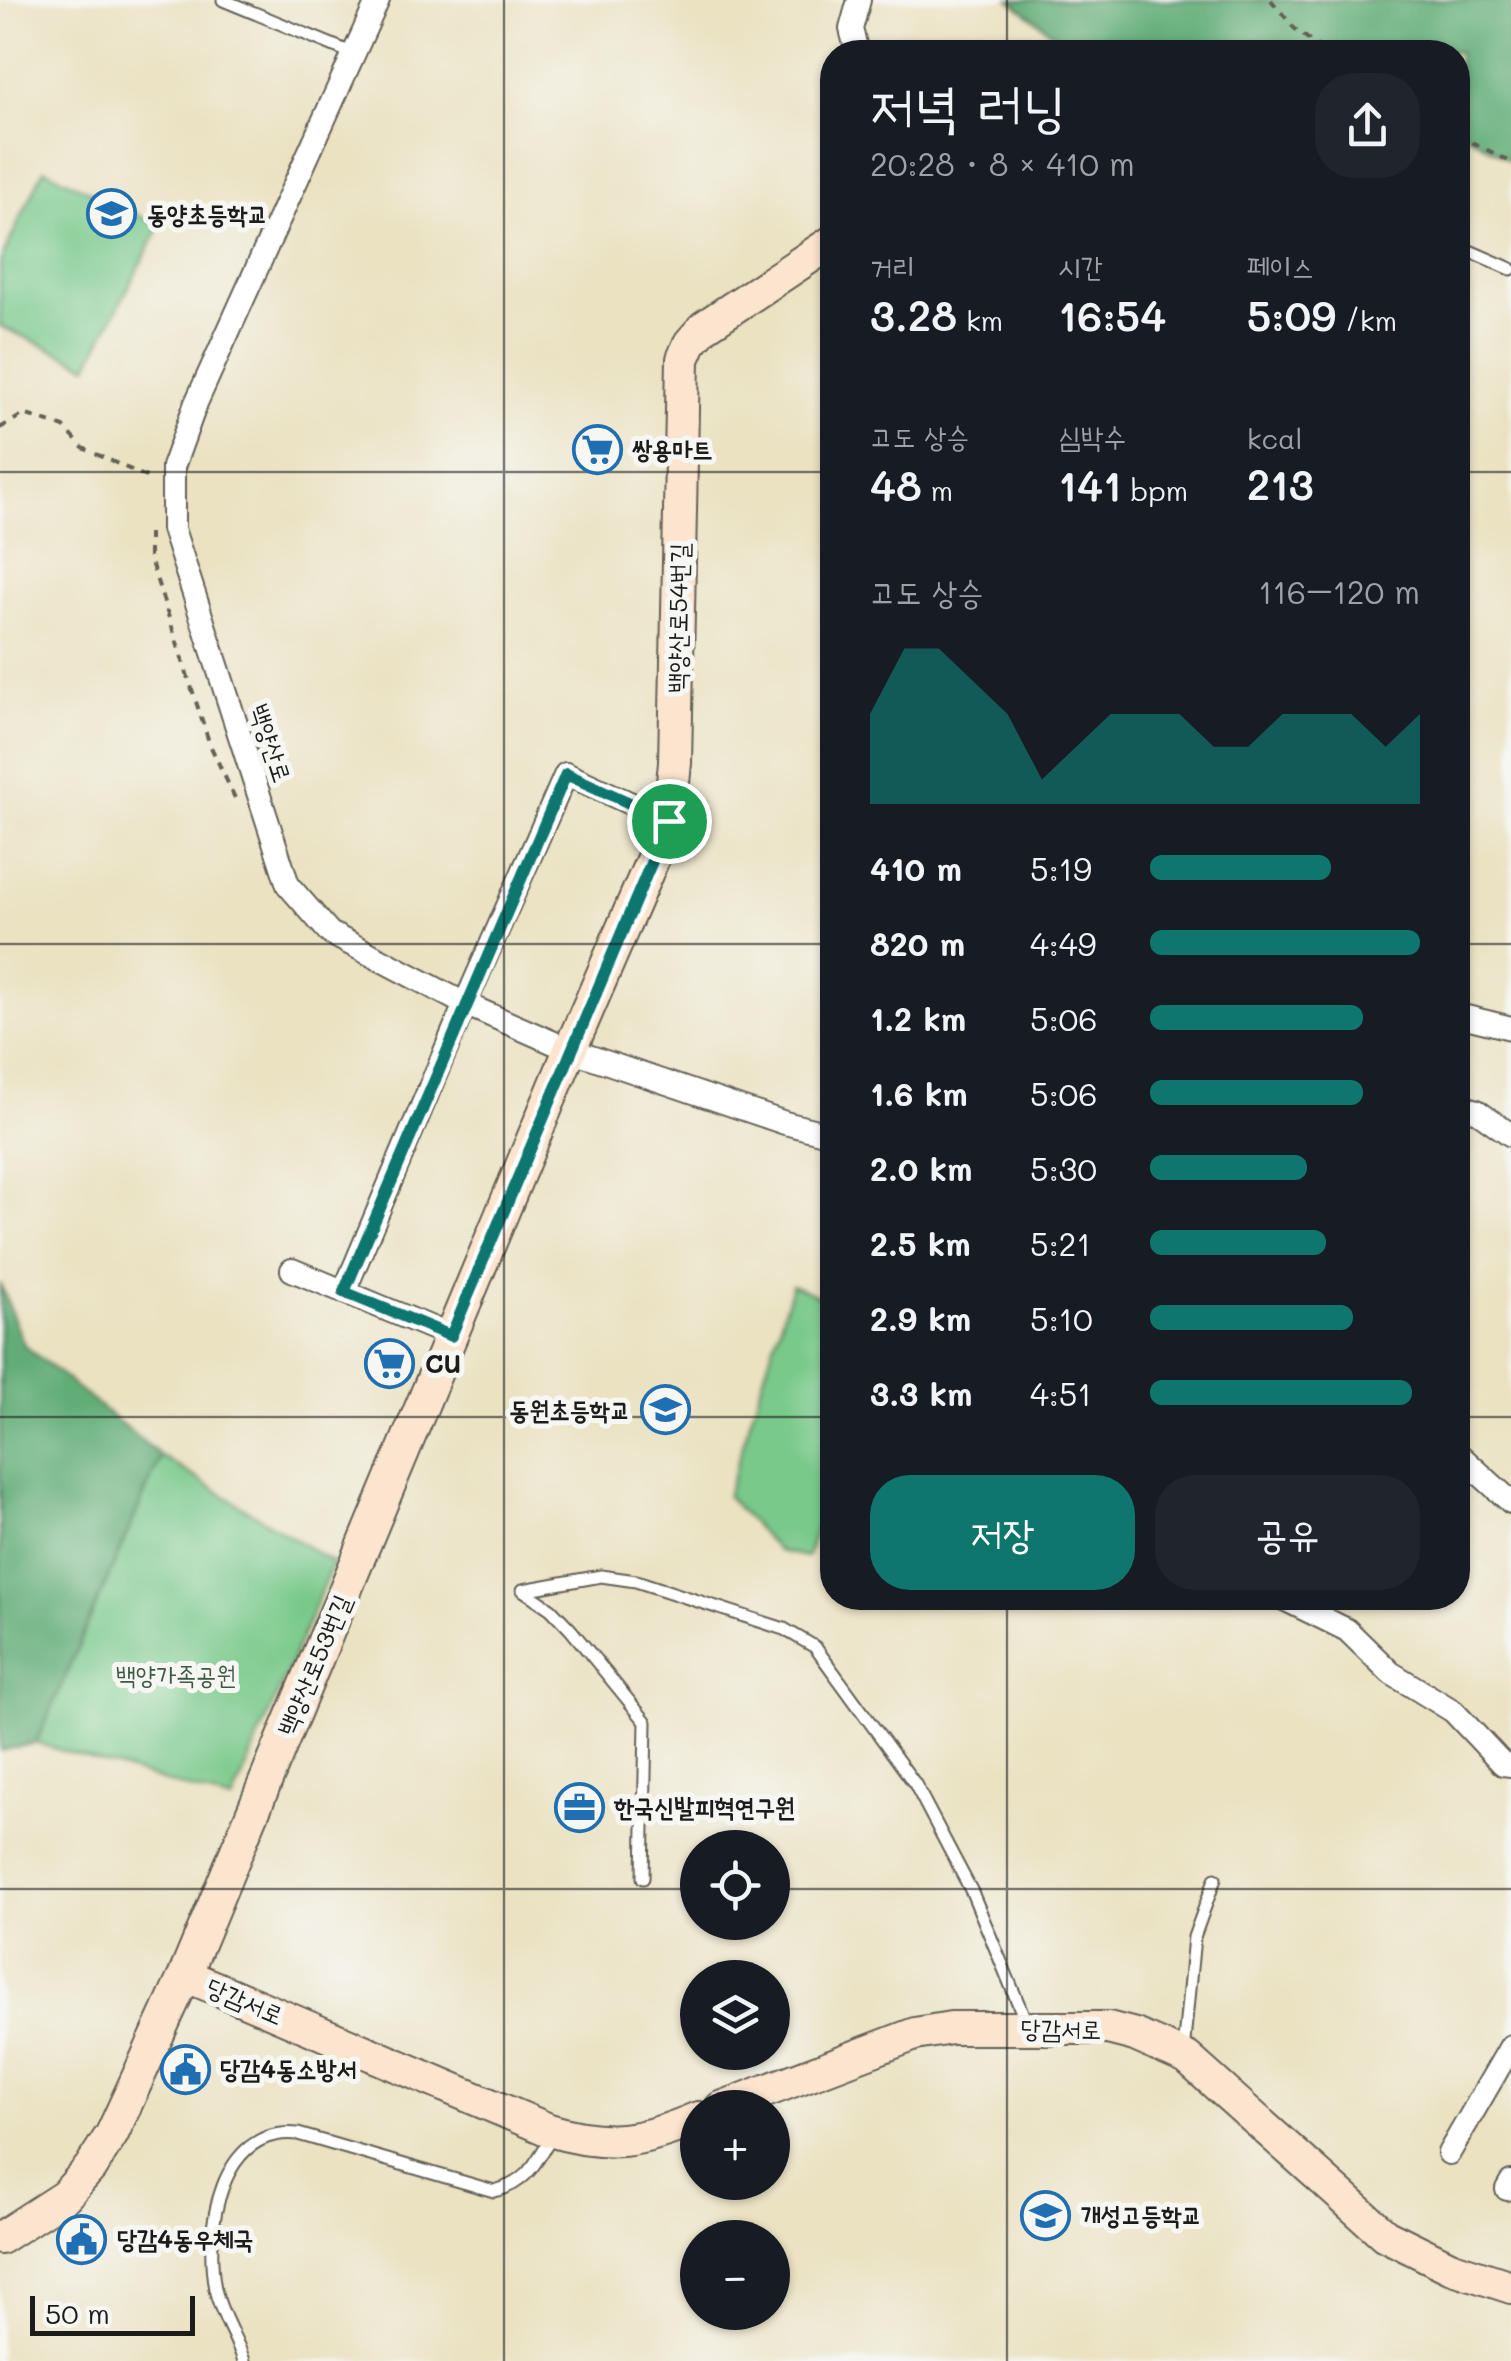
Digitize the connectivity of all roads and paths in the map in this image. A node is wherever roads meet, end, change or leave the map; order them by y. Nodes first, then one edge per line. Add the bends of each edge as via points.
1 (223, 0) edge
2 (378, 0) edge
3 (860, 0) edge
4 (1271, 0) edge
5 (853, 40) edge
6 (1310, 40) edge
7 (354, 54) junction
8 (1470, 141) edge
9 (1511, 162) edge
10 (820, 250) edge
11 (1470, 251) edge
12 (1511, 269) edge
13 (0, 428) edge
14 (149, 478) dead end
15 (149, 518) dead end
16 (235, 798) dead end
17 (669, 821) junction
18 (465, 1004) junction
19 (1470, 1018) edge
20 (1511, 1028) edge
21 (570, 1050) junction
22 (1470, 1109) edge
23 (820, 1132) edge
24 (1511, 1135) edge
25 (292, 1270) dead end
26 (344, 1292) junction
27 (451, 1336) junction
28 (1470, 1465) edge
29 (1511, 1502) edge
30 (1306, 1610) edge
31 (1511, 1765) edge
32 (643, 1878) dead end
33 (1214, 1879) dead end
34 (184, 1975) junction
35 (1029, 2028) junction
36 (1511, 2046) edge
37 (1182, 2057) junction
38 (769, 2090) edge
39 (680, 2124) edge
40 (554, 2132) junction
41 (1448, 2154) dead end
42 (0, 2238) edge
43 (1511, 2287) edge
44 (244, 2361) edge

1 - 7 lane
2 - 7 street, 백양산로
3 - 5 street via 850,29
4 - 6 path
7 - 18 street, 백양산로 via 196,403 173,467 173,528 288,885 330,933
8 - 9 path
10 - 17 street, 백양산로54번길 via 704,327 683,359
11 - 12 lane
13 - 14 path via 24,414 64,427 83,448
15 - 16 path via 150,556 210,746
17 - 18 street via 566,774
17 - 21 street, 백양산로54번길
18 - 21 street, 백양산로
18 - 26 street
19 - 20 street
21 - 23 street, 백양산로
21 - 27 street, 백양산로53번길
22 - 24 street
25 - 26 street
26 - 27 street
27 - 34 street, 백양산로53번길
28 - 29 street
30 - 31 street via 1346,1630
32 - 35 lane via 646,1722 572,1630 523,1590 600,1576 636,1581 784,1629 814,1648 914,1784 972,1892
33 - 37 lane via 1194,1936
34 - 40 street, 당감서로
34 - 42 street, 백양산로53번길 via 103,2151 65,2196
35 - 37 street, 당감서로 via 1108,2028
35 - 38 street, 당감서로 via 915,2034
36 - 41 street
37 - 43 street, 당감서로 via 1385,2235
39 - 40 street, 당감서로 via 603,2143
40 - 44 lane via 529,2174 494,2191 298,2134 273,2134 247,2148 219,2197 212,2264 220,2312

